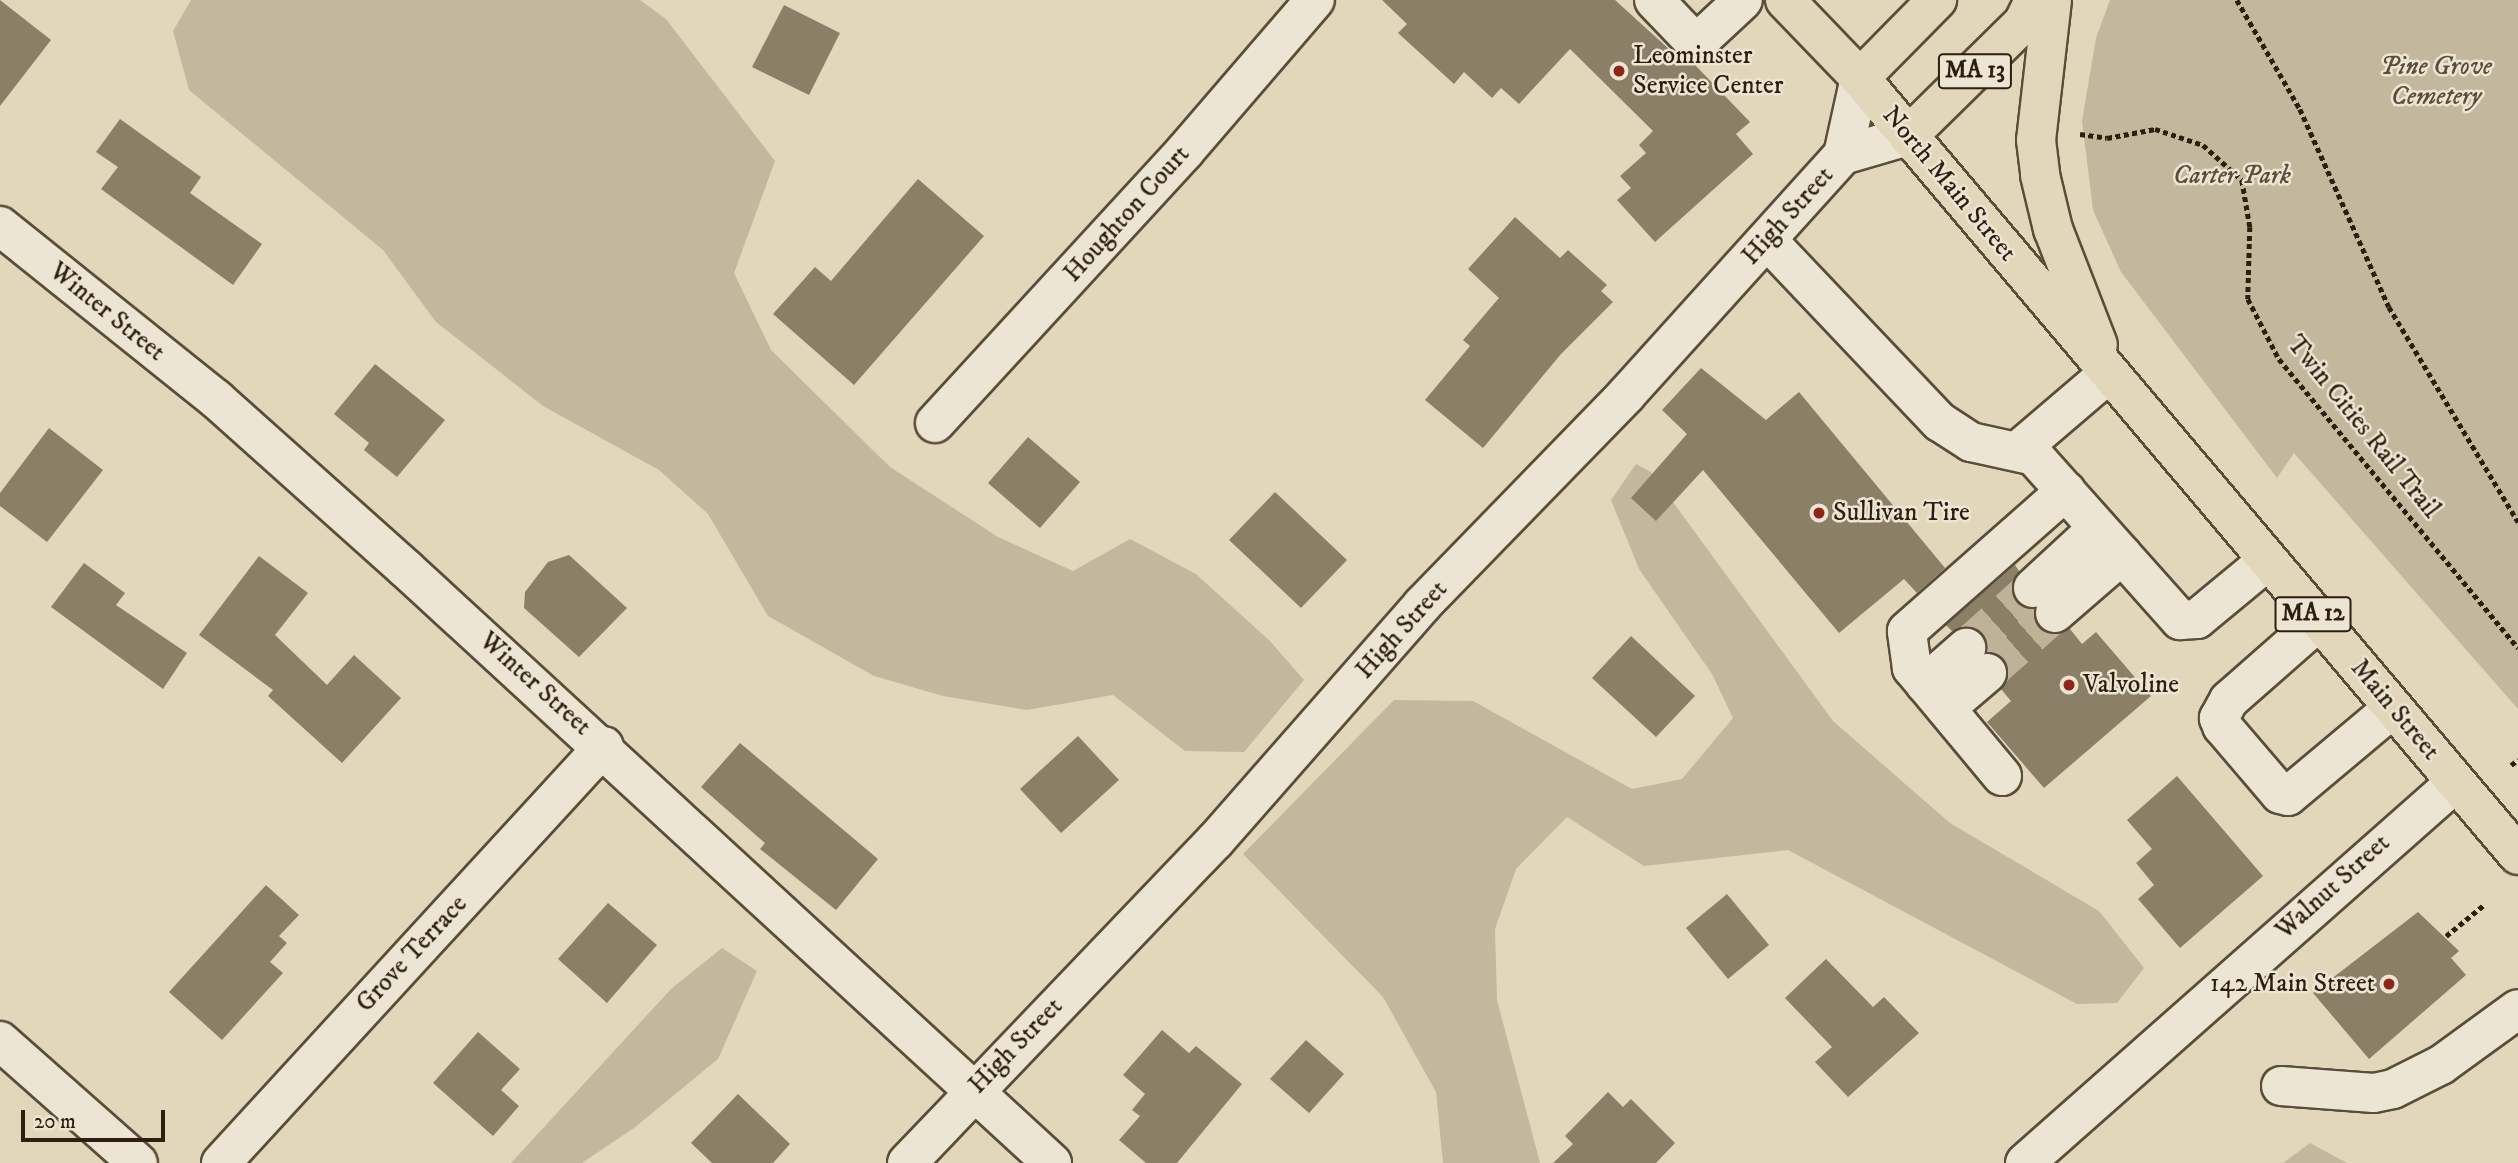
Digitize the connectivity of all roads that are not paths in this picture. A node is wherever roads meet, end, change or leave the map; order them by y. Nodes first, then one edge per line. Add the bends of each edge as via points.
1 (1315, 0) edge
2 (1654, 0) edge
3 (1743, 0) edge
4 (1785, 0) edge
5 (1937, 0) edge
6 (2034, 0) edge
7 (2052, 0) edge
8 (1860, 78) junction
9 (1908, 136) junction
10 (1843, 155) junction
11 (0, 226) edge
12 (1767, 240) junction
13 (2109, 373) junction
14 (935, 423) dead end
15 (2020, 449) junction
16 (2093, 521) junction
17 (2267, 561) junction
18 (2319, 621) junction
19 (1927, 686) junction
20 (2393, 708) junction
21 (604, 746) junction
22 (2002, 776) dead end
23 (2456, 782) junction
24 (2518, 855) edge
25 (2518, 1009) edge
26 (0, 1041) edge
27 (2281, 1086) dead end
28 (974, 1088) junction
29 (138, 1163) edge
30 (220, 1163) edge
31 (907, 1163) edge
32 (1052, 1163) edge
33 (2025, 1163) edge

1 - 14 street, Houghton Court via 1185,151
2 - 3 street via 1696,44
4 - 8 main road, North Main Street / MA 12
5 - 8 main road, MA 13
6 - 9 main road, MA 13 via 2023,23
7 - 13 main road via 2036,140 2040,175 2053,229
8 - 9 main road, North Main Street / MA 12
8 - 10 street, High Street
9 - 10 street
9 - 13 main road, North Main Street / MA 12
10 - 12 street, High Street
11 - 21 street, Winter Street via 216,399
12 - 15 street via 1940,422 1971,442
12 - 28 street, High Street via 1626,396 1422,605 1215,841
13 - 15 street
13 - 17 main road, Main Street / MA 12
15 - 16 street via 2034,456
16 - 16 street via 2035,590
16 - 17 street via 2188,623
16 - 19 street via 1914,621 1905,643
17 - 18 main road, Main Street / MA 12
18 - 20 main road, Main Street / MA 12
18 - 20 street via 2222,709 2219,718 2230,736 2280,794 2288,796
19 - 19 street via 1968,650
19 - 22 street
20 - 23 main road, Main Street / MA 12
21 - 28 street, Winter Street
21 - 30 street, Grove Terrace
23 - 24 main road, Main Street / MA 12
23 - 33 street, Walnut Street
25 - 27 street via 2441,1065 2393,1089 2374,1093
26 - 29 street
28 - 31 street, High Street
28 - 32 street, Winter Street

